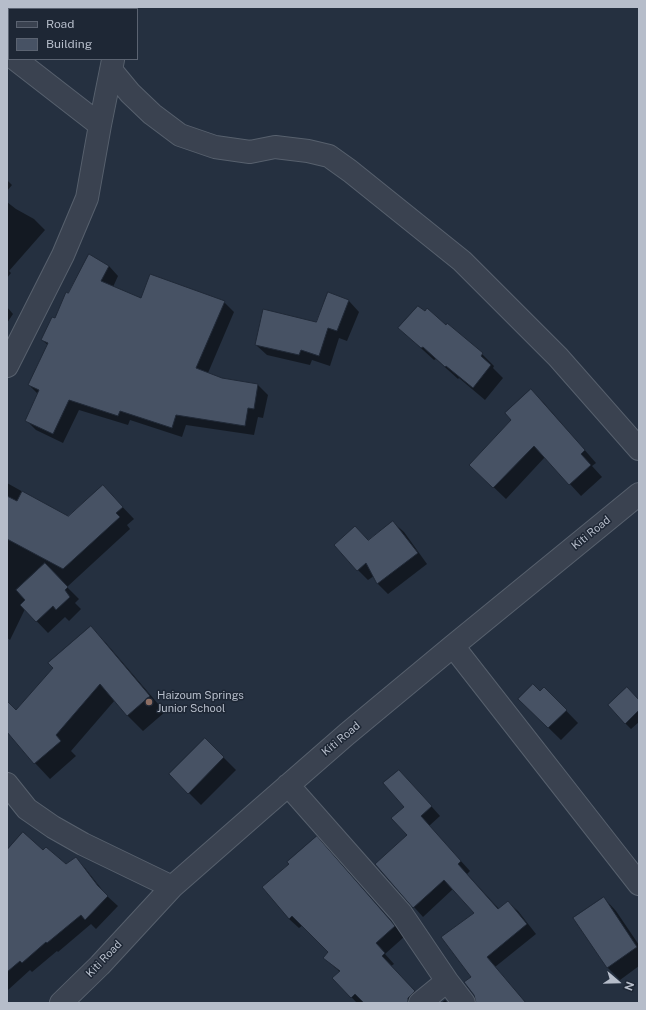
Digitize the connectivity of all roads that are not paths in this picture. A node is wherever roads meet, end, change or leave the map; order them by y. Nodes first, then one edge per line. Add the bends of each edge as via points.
1 (16, 60) edge
2 (112, 65) edge
3 (100, 125) junction
4 (7, 366) edge
5 (639, 449) edge
6 (639, 494) edge
7 (453, 646) junction
8 (7, 784) edge
9 (288, 785) junction
10 (639, 884) edge
11 (172, 887) junction
12 (447, 981) junction
13 (61, 1003) edge
14 (420, 1003) edge
15 (464, 1003) edge

1 - 3 street
2 - 3 street
2 - 5 street via 130,92 152,114 180,135 215,147 250,152 275,147 329,156 462,261 558,357
3 - 4 street via 87,198 63,255
6 - 7 street, Kiti Road
7 - 9 street, Kiti Road
7 - 10 street
8 - 11 street via 27,809 53,827
9 - 11 street, Kiti Road
9 - 12 street via 401,913
11 - 13 street, Kiti Road
12 - 14 street
12 - 15 street

